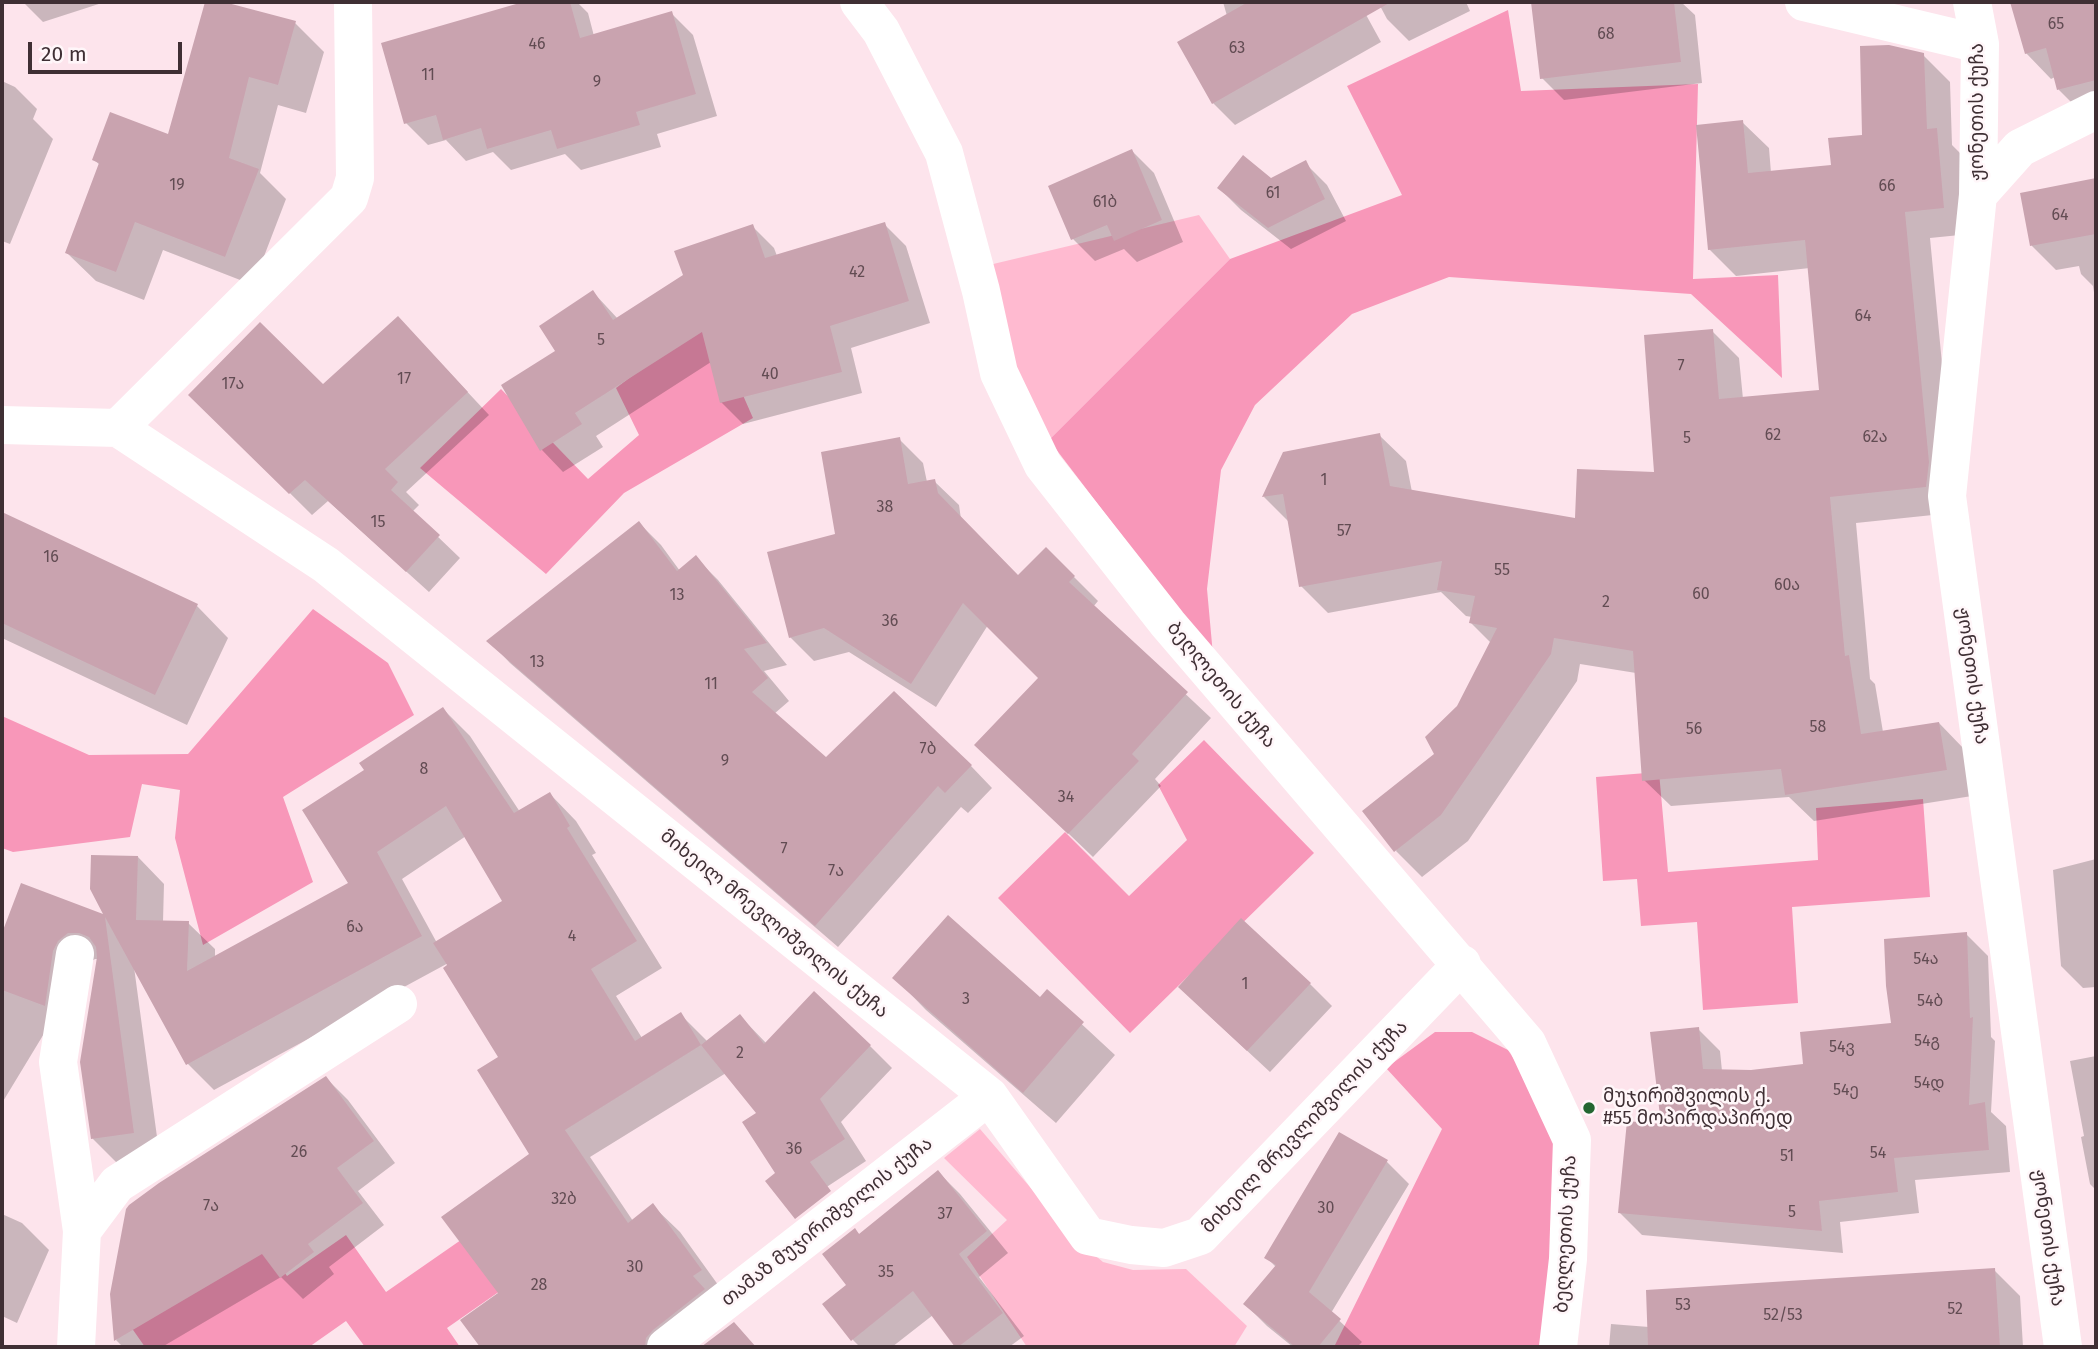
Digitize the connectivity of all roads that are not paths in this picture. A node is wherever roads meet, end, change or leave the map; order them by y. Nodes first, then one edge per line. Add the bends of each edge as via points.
1 (353, 2) edge
2 (859, 2) edge
3 (1804, 2) edge
4 (1972, 2) edge
5 (1980, 44) junction
6 (2096, 110) edge
7 (1978, 195) junction
8 (2, 425) edge
9 (118, 428) junction
10 (75, 954) dead end
11 (1462, 964) junction
12 (398, 1004) dead end
13 (989, 1096) junction
14 (82, 1231) junction
15 (76, 1347) edge
16 (666, 1347) edge
17 (1558, 1347) edge
18 (2063, 1347) edge

1 - 9 street via 355,178 349,198
2 - 11 street, ბეღლეთის ქუჩა via 881,31 944,153 999,373 1044,465 1168,624
3 - 5 street
4 - 5 street, ჟონეთის ქუჩა
5 - 7 street, ჟონეთის ქუჩა
6 - 7 street via 2020,148
7 - 18 street, ჟონეთის ქუჩა via 1947,496
8 - 9 street
9 - 13 street, მიხეილ მრევლიშვილის ქუჩა via 326,565
10 - 14 street via 58,1062
11 - 13 street, მიხეილ მრევლიშვილის ქუჩა via 1200,1237 1164,1248 1087,1236
11 - 17 street, ბეღლეთის ქუჩა via 1527,1043 1572,1140 1568,1259
12 - 14 street via 117,1184
13 - 16 street, თამაზ მუჯირიშვილის ქუჩა
14 - 15 street

